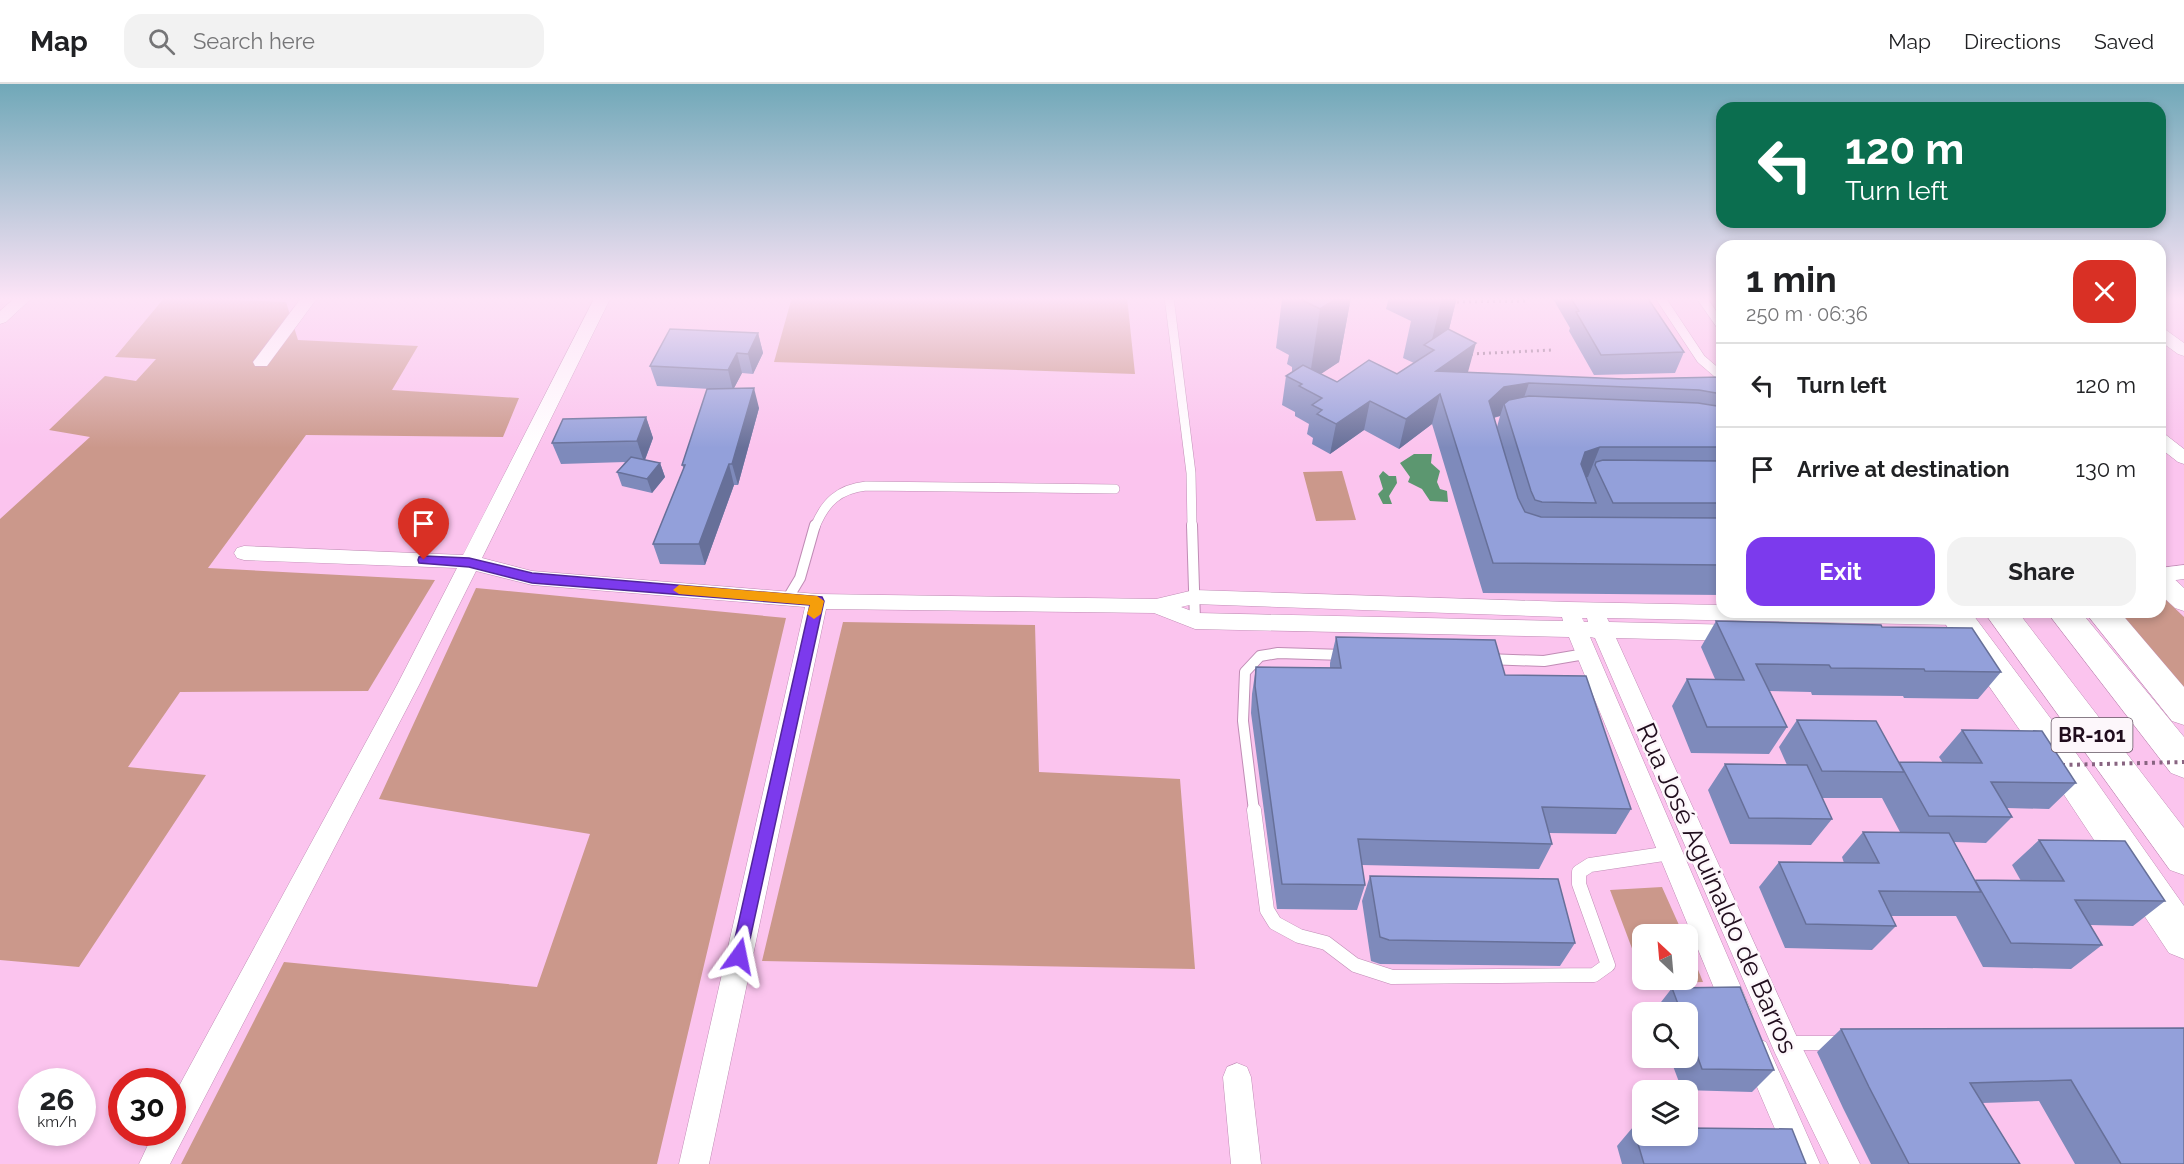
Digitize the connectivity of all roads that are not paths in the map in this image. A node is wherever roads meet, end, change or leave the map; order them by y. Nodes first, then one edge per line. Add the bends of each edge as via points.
1 (272, 347) edge
2 (578, 347) edge
3 (1175, 347) edge
4 (1693, 347) edge
5 (261, 362) dead end
6 (1716, 372) edge
7 (2166, 444) edge
8 (2184, 459) edge
9 (1115, 489) dead end
10 (244, 553) dead end
11 (469, 562) junction
12 (2184, 572) edge
13 (2166, 576) edge
14 (2166, 584) edge
15 (1194, 597) junction
16 (788, 598) junction
17 (817, 601) junction
18 (2184, 602) edge
19 (1156, 606) junction
20 (2004, 618) edge
21 (2068, 618) edge
22 (2105, 618) edge
23 (1585, 620) junction
24 (1195, 621) junction
25 (1958, 626) edge
26 (1853, 635) edge
27 (1585, 654) junction
28 (1359, 656) edge
29 (1475, 659) edge
30 (2184, 711) edge
31 (2184, 763) edge
32 (1670, 852) junction
33 (2184, 858) edge
34 (2184, 940) edge
35 (1761, 991) junction
36 (1730, 995) junction
37 (1785, 1043) junction
38 (1855, 1043) edge
39 (1237, 1077) dead end
40 (186, 1103) edge
41 (163, 1146) edge
42 (154, 1164) edge
43 (694, 1164) edge
44 (1246, 1164) edge
45 (1805, 1164) edge
46 (1845, 1164) edge

1 - 5 street
2 - 11 street
3 - 15 lane via 1191,473
4 - 6 lane
7 - 8 street
9 - 16 lane via 886,484 845,490 829,500 818,516 800,579
10 - 11 street
11 - 16 street via 532,578
11 - 40 street
12 - 13 street
14 - 18 street
15 - 19 street
15 - 23 street
15 - 24 lane
16 - 17 street
17 - 19 street
17 - 43 street
19 - 24 street
20 - 33 main road, BR-101
21 - 31 main road, BR-101
22 - 30 main road
23 - 24 street
23 - 25 street
23 - 26 street
23 - 27 street, Rua José Aguinaldo de Barros
23 - 35 street, Rua José Aguinaldo de Barros
25 - 34 main road via 2056,753
27 - 29 lane via 1544,661
27 - 32 street, Rua José Aguinaldo de Barros
28 - 32 lane via 1278,653 1260,656 1245,672 1243,721 1266,910 1275,922 1299,936 1326,944 1355,965 1392,977 1594,975 1608,964 1579,884 1579,872 1590,865
32 - 36 street, Rua José Aguinaldo de Barros
35 - 36 street
35 - 37 street, Rua José Aguinaldo de Barros
36 - 45 street, Rua José Aguinaldo de Barros
37 - 38 lane
37 - 46 street, Rua José Aguinaldo de Barros
39 - 44 street
41 - 42 street

